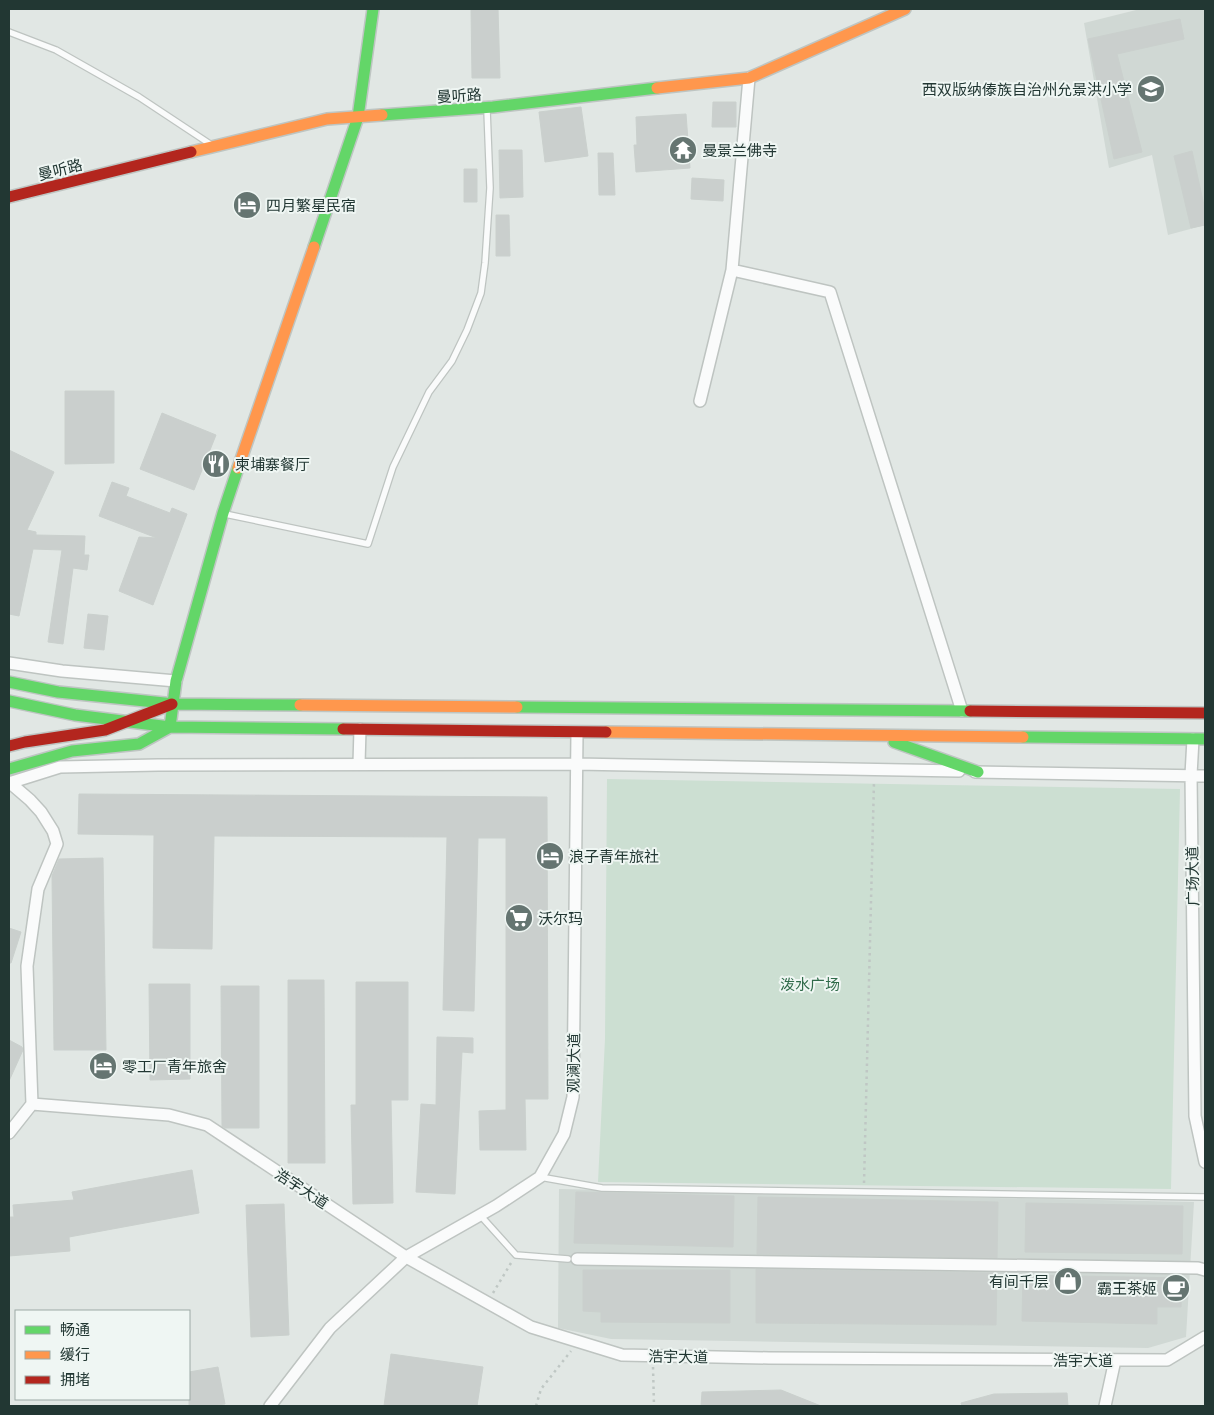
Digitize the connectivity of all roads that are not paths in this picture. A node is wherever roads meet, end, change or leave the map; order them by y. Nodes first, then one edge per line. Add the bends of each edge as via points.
1 (373, 9) edge
2 (905, 9) edge
3 (9, 32) edge
4 (749, 78) junction
5 (487, 108) junction
6 (358, 117) junction
7 (214, 147) junction
8 (9, 197) edge
9 (732, 270) junction
10 (700, 402) dead end
11 (223, 514) junction
12 (9, 663) edge
13 (176, 681) junction
14 (9, 682) edge
15 (9, 701) edge
16 (174, 704) junction
17 (962, 711) junction
18 (127, 722) junction
19 (1196, 723) edge
20 (170, 727) junction
21 (360, 729) junction
22 (577, 733) junction
23 (877, 736) junction
24 (1205, 739) edge
25 (9, 746) edge
26 (359, 764) junction
27 (576, 764) junction
28 (9, 769) edge
29 (978, 772) junction
30 (1191, 776) junction
31 (1205, 776) edge
32 (9, 782) edge
33 (32, 1104) junction
34 (9, 1133) edge
35 (1205, 1162) edge
36 (540, 1177) junction
37 (1205, 1197) edge
38 (480, 1215) junction
39 (406, 1257) junction
40 (572, 1259) joint
41 (1205, 1270) edge
42 (1205, 1337) edge
43 (1115, 1360) junction
44 (270, 1406) edge
45 (1105, 1406) edge

1 - 6 main road
2 - 4 main road, 曼听路
3 - 7 lane via 56,50 131,92
4 - 5 main road, 曼听路
4 - 9 street
5 - 6 main road, 曼听路
5 - 11 lane via 490,188 481,293 452,361 430,392 394,467 368,544
6 - 7 main road, 曼听路 via 327,119
6 - 11 main road
7 - 8 main road, 曼听路
9 - 10 street
9 - 17 street via 830,292
11 - 13 main road
12 - 13 street via 62,672
13 - 16 main road
14 - 16 main road via 58,692
15 - 18 main road
16 - 17 main road
16 - 18 main road
16 - 20 main road
17 - 19 main road
18 - 20 main road
18 - 25 main road via 105,730
19 - 23 main road
19 - 24 main road
19 - 30 street, 广场大道
20 - 21 main road
20 - 28 main road via 139,744 72,751
21 - 22 main road
21 - 26 street
22 - 23 main road
22 - 27 street, 观澜大道
23 - 29 main road
26 - 27 street
26 - 32 street via 60,768
27 - 29 street
27 - 36 street, 观澜大道 via 573,1097 564,1134
29 - 30 street
30 - 31 street
30 - 35 street, 广场大道 via 1195,1116
32 - 33 street via 41,812 57,844 38,889 27,966
33 - 34 street
33 - 39 street, 浩宇大道 via 169,1115 207,1125
36 - 37 lane via 602,1188
36 - 38 street, 观澜大道
38 - 39 street, 观澜大道
38 - 40 lane via 516,1255
39 - 43 street, 浩宇大道 via 531,1327 622,1355
39 - 44 street, 观澜大道 via 330,1328
40 - 41 street
42 - 43 street, 浩宇大道 via 1167,1360
43 - 45 street

